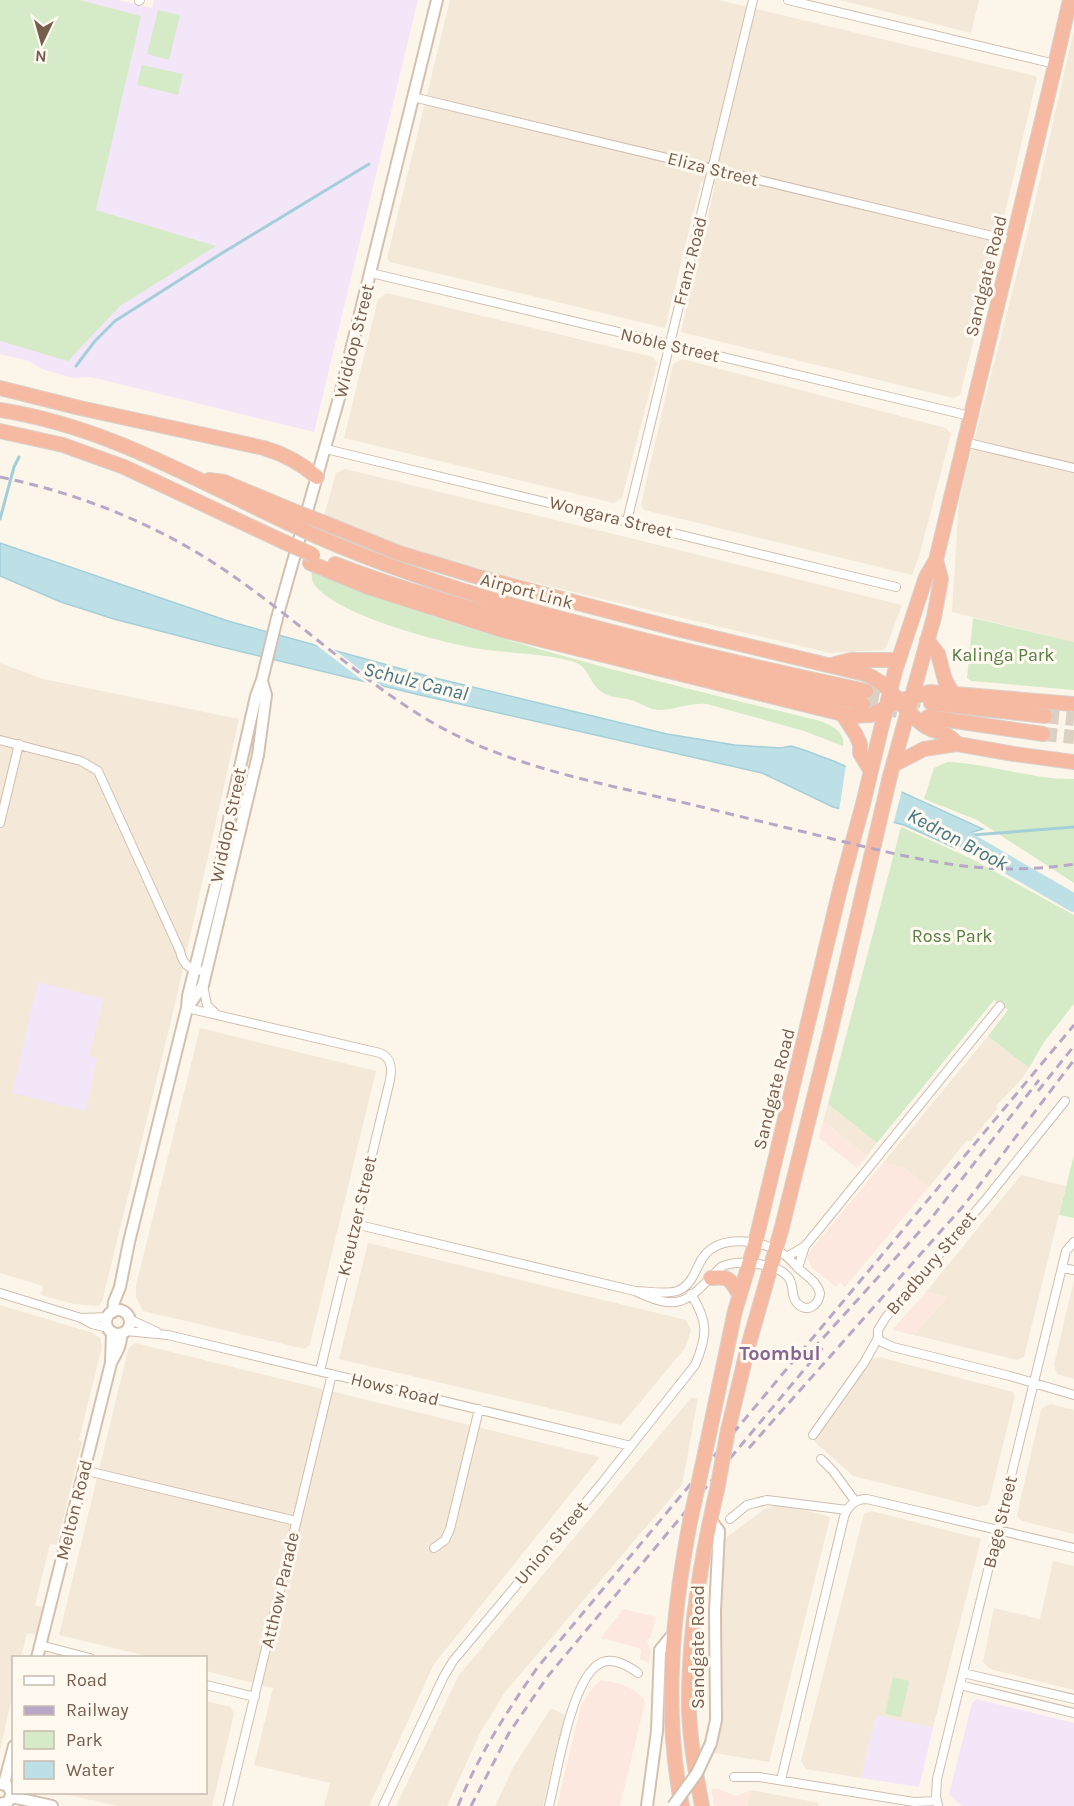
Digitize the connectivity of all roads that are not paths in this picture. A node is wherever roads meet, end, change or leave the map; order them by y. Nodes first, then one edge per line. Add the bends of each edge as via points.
1 (438, 0) edge
2 (753, 0) edge
3 (788, 0) edge
4 (1070, 0) edge
5 (1055, 64) junction
6 (413, 97) junction
7 (712, 168) junction
8 (1012, 241) junction
9 (371, 273) junction
10 (670, 345) junction
11 (0, 388) edge
12 (0, 410) edge
13 (970, 416) junction
14 (0, 431) edge
15 (964, 442) junction
16 (326, 449) junction
17 (1074, 468) edge
18 (317, 477) junction
19 (290, 517) junction
20 (627, 521) junction
21 (312, 559) junction
22 (936, 560) junction
23 (896, 587) dead end
24 (927, 640) junction
25 (898, 660) junction
26 (832, 665) junction
27 (262, 680) junction
28 (952, 692) junction
29 (899, 701) junction
30 (1073, 704) edge
31 (843, 714) junction
32 (1044, 716) tunnel mouth
33 (1043, 734) tunnel mouth
34 (0, 740) edge
35 (19, 744) junction
36 (957, 744) junction
37 (1074, 762) edge
38 (892, 770) junction
39 (872, 771) junction
40 (0, 823) edge
41 (180, 951) junction
42 (198, 957) junction
43 (200, 971) junction
44 (202, 985) junction
45 (1000, 1006) dead end
46 (187, 1008) junction
47 (217, 1014) junction
48 (1065, 1101) dead end
49 (355, 1224) junction
50 (1074, 1242) edge
51 (754, 1244) junction
52 (805, 1246) junction
53 (781, 1253) junction
54 (750, 1262) junction
55 (770, 1268) junction
56 (798, 1268) junction
57 (1062, 1268) junction
58 (1074, 1270) edge
59 (711, 1278) junction
60 (686, 1286) junction
61 (635, 1292) junction
62 (0, 1293) edge
63 (739, 1294) junction
64 (692, 1296) junction
65 (118, 1323) junction
66 (158, 1333) junction
67 (878, 1338) junction
68 (320, 1371) junction
69 (332, 1374) junction
70 (1034, 1383) junction
71 (1074, 1395) edge
72 (479, 1409) junction
73 (813, 1435) dead end
74 (631, 1446) junction
75 (821, 1459) dead end
76 (83, 1470) junction
77 (855, 1501) junction
78 (847, 1510) junction
79 (710, 1519) junction
80 (730, 1519) dead end
81 (296, 1521) junction
82 (998, 1529) junction
83 (434, 1548) dead end
84 (1074, 1548) edge
85 (674, 1633) junction
86 (40, 1645) junction
87 (37, 1656) edge
88 (82, 1656) edge
89 (638, 1672) dead end
90 (963, 1673) junction
91 (207, 1685) edge
92 (960, 1685) junction
93 (255, 1697) junction
94 (1074, 1699) edge
95 (1074, 1713) edge
96 (12, 1752) edge
97 (734, 1777) dead end
98 (781, 1780) junction
99 (2, 1784) edge
100 (12, 1797) junction
101 (937, 1803) edge
102 (0, 1804) edge
103 (52, 1806) edge
104 (228, 1806) edge
105 (383, 1806) edge
106 (549, 1806) edge
107 (647, 1806) edge
108 (673, 1806) edge
109 (682, 1806) edge
110 (702, 1806) edge

1 - 6 street, Widdop Street
2 - 7 street, Franz Road
3 - 5 street
4 - 5 highway, Sandgate Road
5 - 8 highway, Sandgate Road
6 - 7 street, Eliza Street
6 - 9 street, Widdop Street
7 - 8 street, Eliza Street
7 - 10 street, Franz Road
8 - 13 highway, Sandgate Road
9 - 10 street, Noble Street
9 - 16 street, Widdop Street
10 - 13 street, Noble Street
10 - 20 street, Franz Road
11 - 18 highway via 264,448 306,467
12 - 19 highway, Airport Link via 102,436
13 - 15 highway, Sandgate Road
14 - 21 highway via 63,446 124,467
15 - 17 street
15 - 22 highway, Sandgate Road
16 - 18 street, Widdop Street
16 - 20 street, Wongara Street
18 - 27 street, Widdop Street
19 - 21 highway, Airport Link, bridge via 318,537 410,574 503,604 864,698 673,661 470,609
19 - 26 highway, bridge via 322,522 399,553 475,576
20 - 23 street, Wongara Street
21 - 31 highway via 411,602 502,630
22 - 24 highway, Sandgate Road via 941,579
22 - 25 highway, Sandgate Road via 926,577
24 - 28 highway via 938,654
24 - 29 highway, Sandgate Road
25 - 26 highway via 851,660
25 - 29 highway, Sandgate Road
26 - 29 highway via 875,678
27 - 42 street, Widdop Street
27 - 43 street, Widdop Street via 266,695 258,755
28 - 29 highway via 930,692
28 - 30 highway
29 - 31 highway via 864,716
29 - 36 highway via 927,728 950,735
29 - 38 highway, Sandgate Road
29 - 39 highway, Sandgate Road
31 - 39 highway
32 - 33 highway via 930,710
34 - 35 street
35 - 40 street
35 - 41 street via 81,761 98,771
36 - 37 highway
36 - 38 highway via 924,748
38 - 53 highway, Sandgate Road
39 - 51 highway, Sandgate Road
41 - 42 street
41 - 43 street via 186,966
42 - 43 street, Widdop Street
43 - 44 street, Melton Road
43 - 46 street, Melton Road via 188,996
44 - 46 street, Melton Road
44 - 47 street via 207,1005
45 - 52 street
46 - 47 street
46 - 65 street, Melton Road via 116,1294
47 - 49 street, Kreutzer Street via 380,1053 390,1062 390,1080
48 - 67 street, Bradbury Street via 886,1317
49 - 61 street
49 - 68 street, Kreutzer Street
50 - 57 street, Bage Street via 1066,1251
51 - 53 street
51 - 54 highway, Sandgate Road
51 - 60 street via 732,1242 713,1248
52 - 53 street
52 - 56 street
53 - 55 highway, Sandgate Road
53 - 56 street
54 - 55 street
54 - 59 street via 727,1264
54 - 63 highway, Sandgate Road
55 - 56 street via 788,1276 797,1303 805,1308 814,1306 820,1298 819,1289
55 - 79 highway, Sandgate Road, bridge via 728,1430
57 - 58 street
57 - 70 street, Bage Street
59 - 63 highway via 729,1279
59 - 64 street
60 - 61 street via 677,1291
60 - 64 street, Union Street
61 - 64 street via 664,1303
62 - 65 street, Hows Road via 92,1324
63 - 85 highway, Sandgate Road, bridge via 690,1522
64 - 74 street, Union Street via 705,1324 700,1353 686,1378
65 - 66 street, Hows Road
65 - 66 street, Hows Road
65 - 76 street, Melton Road via 121,1340 111,1363
66 - 68 street, Hows Road
67 - 70 street via 893,1347
67 - 73 street, Bradbury Street
68 - 69 street, Hows Road
69 - 72 street, Hows Road
69 - 81 street, Atthow Parade
70 - 71 street
70 - 82 street, Bage Street
72 - 74 street, Hows Road
72 - 83 street via 450,1529 445,1540
74 - 105 street, Union Street via 453,1661
75 - 77 street
76 - 81 street
76 - 86 street, Melton Road
77 - 78 street
77 - 82 street via 867,1499
78 - 80 street via 767,1500 747,1505
78 - 98 street
79 - 108 street, Sandgate Road, bridge via 719,1532 716,1720 711,1743 697,1773
79 - 110 highway, Sandgate Road via 689,1676 694,1763
81 - 93 street, Atthow Parade
82 - 84 street
82 - 90 street, Bage Street
85 - 107 street, Sandgate Road via 660,1650 657,1731
85 - 109 highway, Sandgate Road via 670,1711
86 - 87 street, Melton Road
86 - 88 street
89 - 106 street via 610,1661 593,1669 575,1700
90 - 92 street, Bage Street
90 - 94 street
91 - 93 street
92 - 95 street
92 - 101 street, Bage Street via 937,1779
93 - 104 street, Atthow Parade
96 - 99 street
97 - 98 street
98 - 101 street
99 - 100 street via 10,1787
100 - 102 street
100 - 103 street

